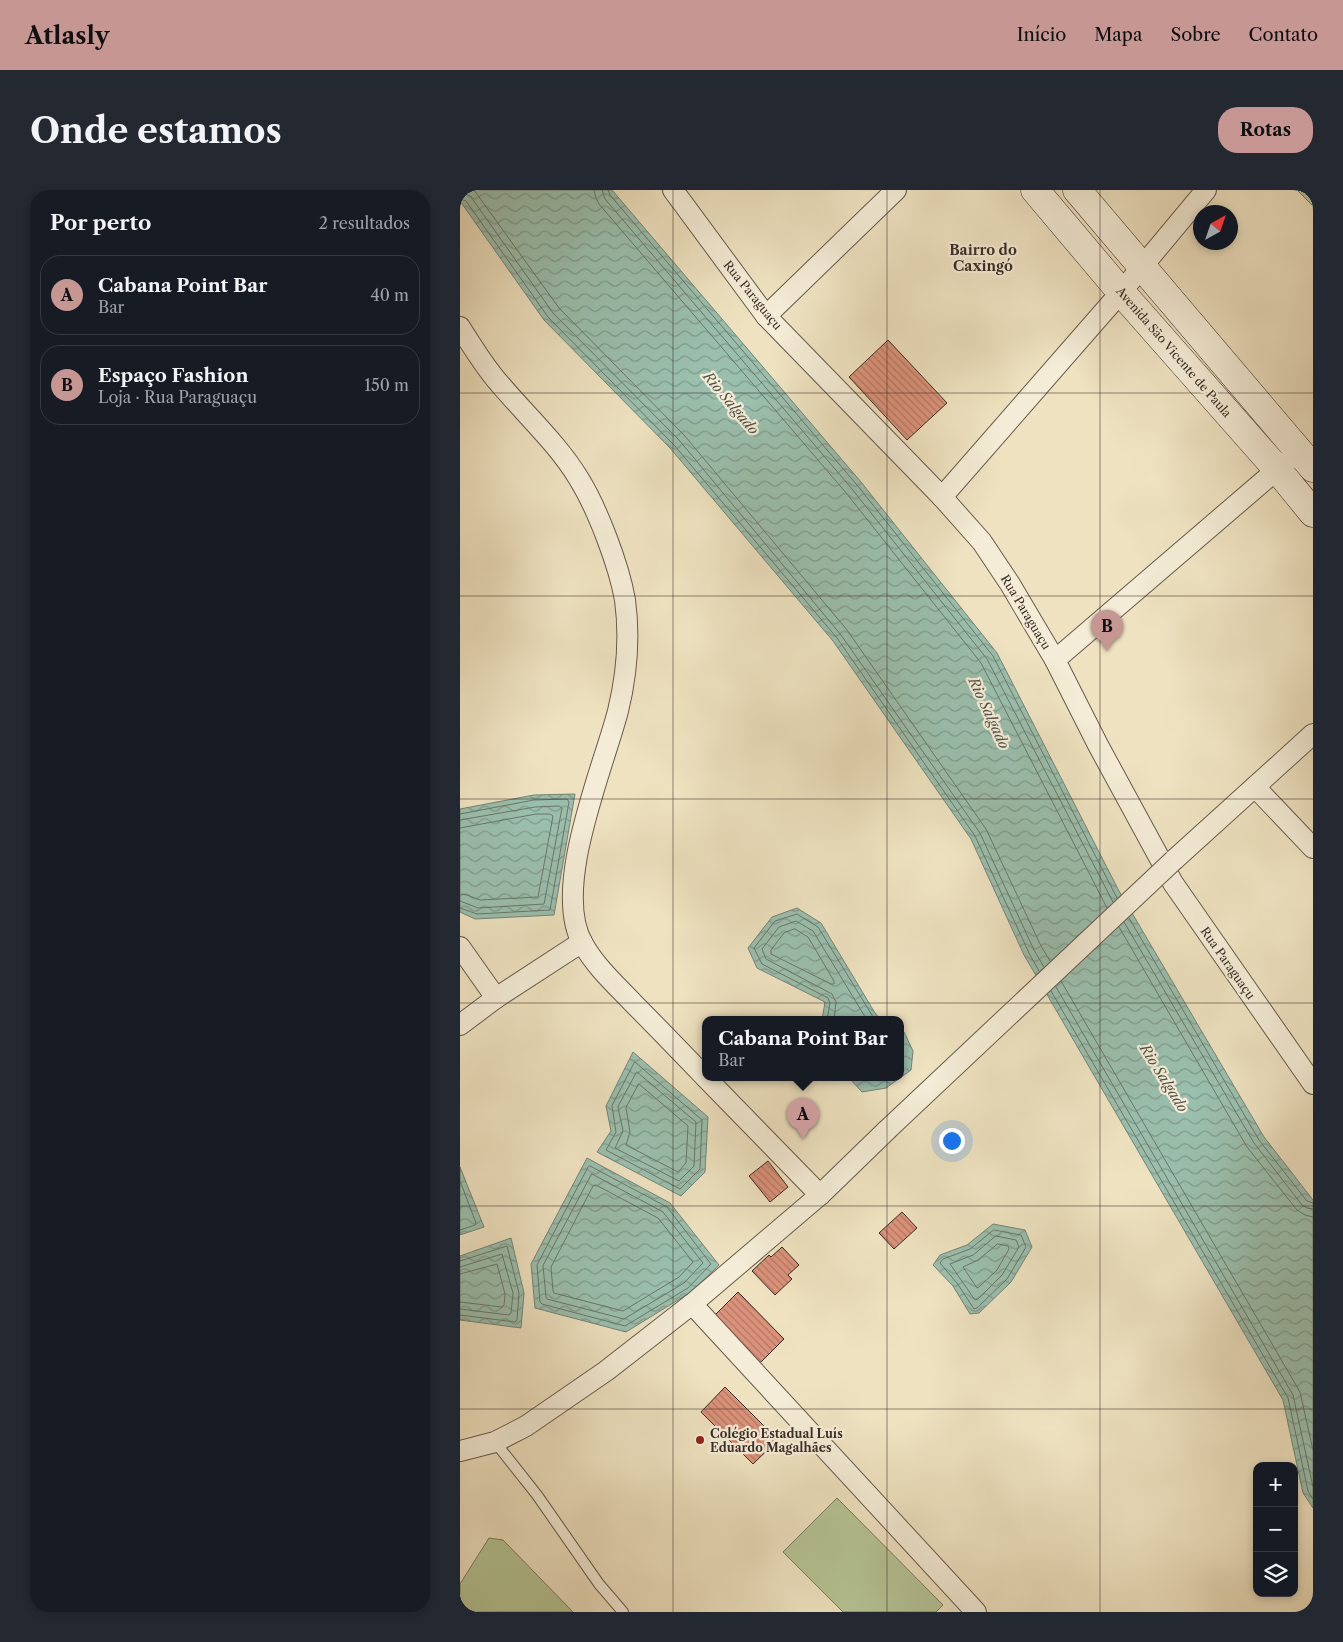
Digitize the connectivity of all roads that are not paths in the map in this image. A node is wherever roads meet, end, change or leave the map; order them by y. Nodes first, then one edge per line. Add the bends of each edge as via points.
1 (673, 190) edge
2 (896, 190) edge
3 (1035, 190) edge
4 (1077, 190) edge
5 (1206, 190) edge
6 (1142, 268) junction
7 (1121, 292) junction
8 (766, 316) junction
9 (460, 326) edge
10 (1306, 460) edge
11 (1277, 469) junction
12 (942, 497) junction
13 (1313, 513) edge
14 (1055, 660) junction
15 (1313, 734) edge
16 (1256, 787) junction
17 (1313, 848) edge
18 (582, 942) junction
19 (460, 947) edge
20 (496, 998) junction
21 (460, 1024) edge
22 (702, 1073) edge
23 (710, 1081) edge
24 (1313, 1084) edge
25 (820, 1195) junction
26 (692, 1304) junction
27 (496, 1442) junction
28 (460, 1451) edge
29 (624, 1612) edge
30 (976, 1612) edge

1 - 8 street, Rua Paraguaçu
2 - 8 street
3 - 7 street, Avenida São Vicente de Paula
4 - 6 street
5 - 6 street
6 - 7 street
6 - 10 street
7 - 11 street, Avenida São Vicente de Paula
7 - 12 street
8 - 12 street, Rua Paraguaçu
9 - 18 street via 497,381 579,478 613,556 624,598 628,639 626,673 582,833 572,891 575,922
10 - 11 street
11 - 13 street, Avenida São Vicente de Paula
11 - 14 street
12 - 14 street, Rua Paraguaçu via 982,542
14 - 24 street, Rua Paraguaçu via 1172,883
15 - 16 street
16 - 17 street
16 - 25 street, bridge via 1174,860
18 - 20 street
18 - 22 street via 597,965
19 - 20 street
20 - 21 street
23 - 25 street
25 - 26 street
26 - 27 street via 606,1371 526,1426
26 - 30 street
27 - 28 street
27 - 29 lane via 599,1584

